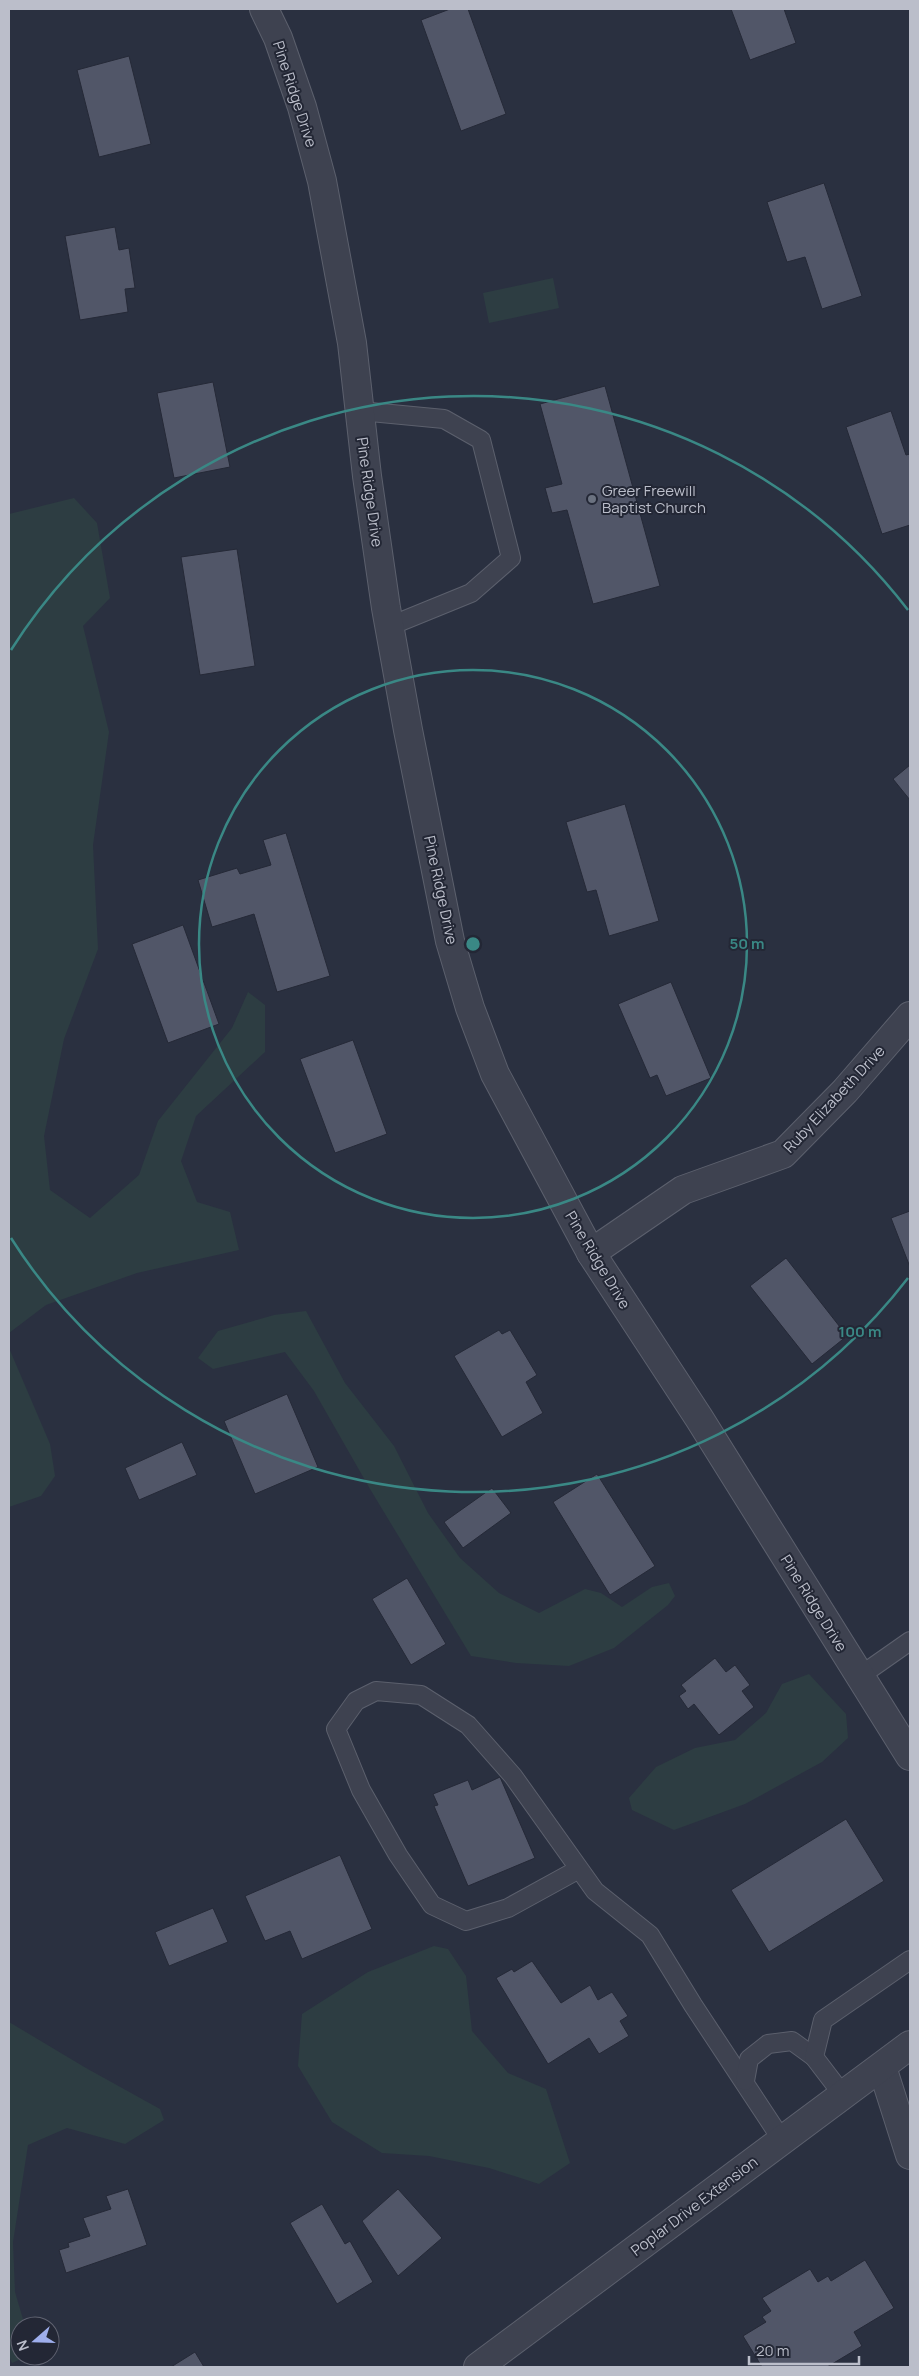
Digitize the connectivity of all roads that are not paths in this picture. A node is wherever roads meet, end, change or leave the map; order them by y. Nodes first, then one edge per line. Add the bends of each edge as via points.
1 (264, 9) edge
2 (360, 411) junction
3 (390, 626) junction
4 (910, 1016) edge
5 (591, 1253) junction
6 (910, 1641) edge
7 (860, 1676) junction
8 (910, 1756) edge
9 (579, 1869) junction
10 (910, 1960) edge
11 (910, 2045) edge
12 (814, 2057) junction
13 (882, 2067) junction
14 (744, 2082) junction
15 (843, 2095) junction
16 (782, 2140) junction
17 (910, 2154) edge
18 (478, 2367) edge

1 - 2 street, Pine Ridge Drive via 278,38 302,107 322,181 352,343
2 - 3 street, Pine Ridge Drive
2 - 3 lane via 444,419 481,440 511,558 471,593
3 - 5 street, Pine Ridge Drive via 450,941 470,1008 495,1074
4 - 5 street, Ruby Elizabeth Drive via 845,1091 782,1154 683,1190
5 - 7 street, Pine Ridge Drive via 699,1418
6 - 7 lane
7 - 8 street, Pine Ridge Drive
9 - 9 lane via 513,1776 468,1724 421,1695 376,1690 356,1701 336,1730 361,1790 398,1855 432,1905 466,1921 508,1908
9 - 14 lane via 595,1891 650,1934
10 - 12 lane via 823,2020
11 - 13 street, Poplar Drive Extension
12 - 14 lane via 792,2041 768,2044 749,2059
12 - 15 lane
13 - 15 street, Poplar Drive Extension
13 - 17 street
14 - 16 lane
15 - 16 street, Poplar Drive Extension
16 - 18 street, Poplar Drive Extension

